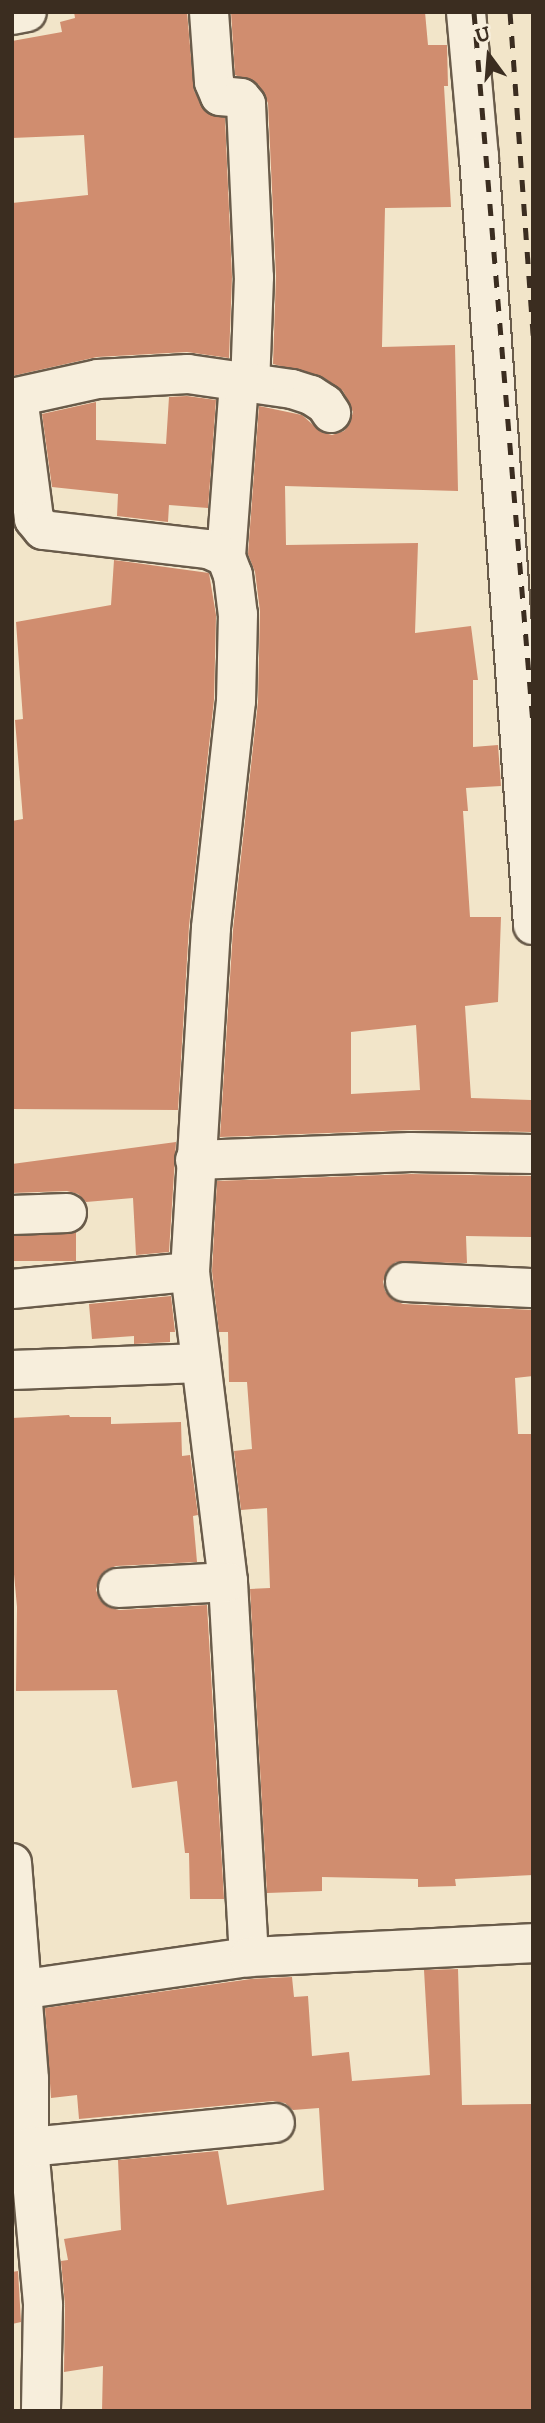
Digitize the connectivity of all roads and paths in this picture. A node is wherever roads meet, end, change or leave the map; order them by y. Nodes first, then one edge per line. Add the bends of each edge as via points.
1 (27, 12) edge
2 (209, 12) edge
3 (466, 12) edge
4 (12, 15) edge
5 (244, 384) junction
6 (15, 398) edge
7 (331, 413) dead end
8 (226, 557) junction
9 (533, 925) edge
10 (533, 1154) edge
11 (195, 1160) junction
12 (67, 1213) dead end
13 (12, 1215) edge
14 (190, 1272) junction
15 (405, 1282) dead end
16 (533, 1288) edge
17 (12, 1289) edge
18 (201, 1363) junction
19 (12, 1370) edge
20 (228, 1581) junction
21 (118, 1588) dead end
22 (12, 1863) edge
23 (533, 1943) edge
24 (249, 1957) junction
25 (17, 1991) edge
26 (275, 2123) dead end
27 (29, 2147) junction
28 (41, 2411) edge

1 - 4 street
2 - 5 street via 214,82 220,96 241,98 246,104 254,277
3 - 9 street
5 - 6 street via 188,374 150,374 64,384
5 - 7 street via 311,395
5 - 8 street
6 - 8 street via 34,519 43,530 208,549
8 - 11 street via 238,614 236,701 211,928
10 - 11 street via 411,1152
11 - 14 street
12 - 13 street
14 - 17 street
14 - 18 street
15 - 16 street
18 - 19 street
18 - 20 street
20 - 21 street
20 - 24 street
22 - 25 street
23 - 24 street
24 - 25 street
25 - 27 street
26 - 27 street
27 - 28 street via 43,2305

